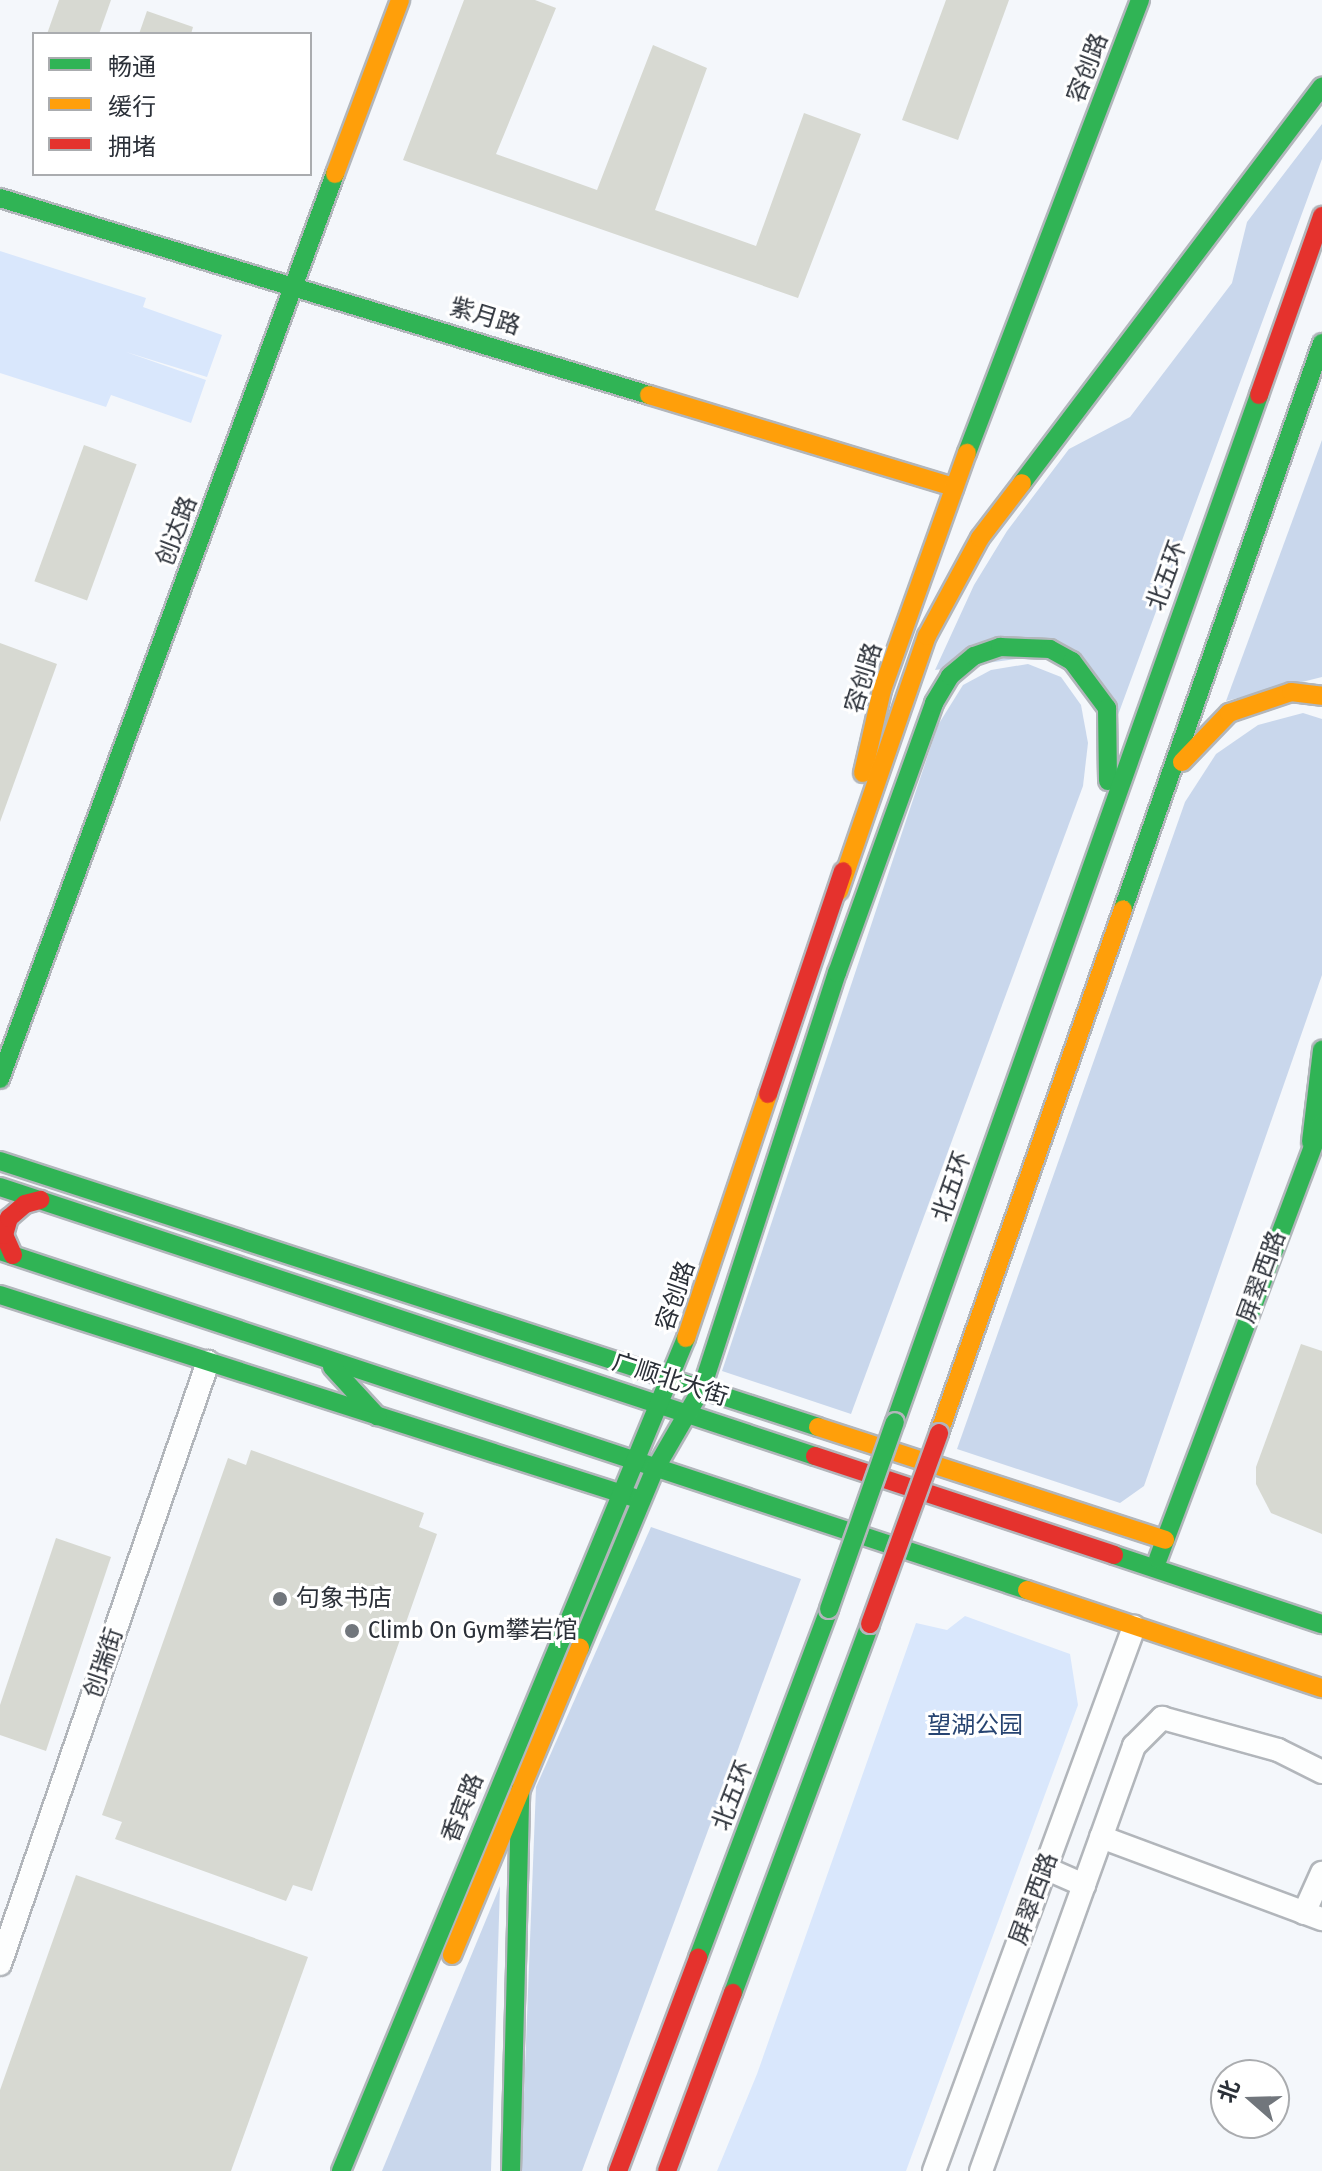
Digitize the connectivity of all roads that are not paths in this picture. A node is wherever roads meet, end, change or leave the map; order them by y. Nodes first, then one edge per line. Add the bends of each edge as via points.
1 (400, 0) edge
2 (1140, 0) edge
3 (1322, 87) edge
4 (0, 198) edge
5 (1322, 216) edge
6 (296, 284) junction
7 (1322, 343) edge
8 (954, 487) junction
9 (1322, 696) edge
10 (1174, 771) junction
11 (1107, 815) junction
12 (839, 891) junction
13 (1322, 1050) edge
14 (0, 1079) edge
15 (1322, 1123) edge
16 (1311, 1142) junction
17 (0, 1161) edge
18 (0, 1187) edge
19 (40, 1200) junction
20 (248, 1243) junction
21 (6, 1253) edge
22 (286, 1280) junction
23 (0, 1295) edge
24 (208, 1362) junction
25 (329, 1364) junction
26 (672, 1381) junction
27 (701, 1391) junction
28 (662, 1402) junction
29 (689, 1411) junction
30 (377, 1416) junction
31 (630, 1464) junction
32 (654, 1471) junction
33 (620, 1494) junction
34 (642, 1501) junction
35 (1165, 1540) junction
36 (1155, 1568) junction
37 (1322, 1624) edge
38 (1134, 1627) junction
39 (1322, 1688) edge
40 (510, 1759) junction
41 (1322, 1772) edge
42 (520, 1790) junction
43 (1101, 1837) junction
44 (1045, 1868) junction
45 (1322, 1873) edge
46 (1084, 1885) junction
47 (1313, 1916) edge
48 (0, 1964) edge
49 (341, 2171) edge
50 (363, 2171) edge
51 (511, 2171) edge
52 (618, 2171) edge
53 (667, 2171) edge
54 (934, 2171) edge
55 (981, 2171) edge

1 - 6 main road, 创达路
2 - 8 main road, 容创路
3 - 12 main road via 980,538 927,636
4 - 6 main road, 紫月路
5 - 11 main road, 北五环
6 - 8 main road, 紫月路
6 - 14 main road, 创达路
7 - 10 main road
8 - 12 main road, 容创路 via 882,690
9 - 10 main road via 1291,692 1229,713
10 - 53 main road, bridge via 870,1624
11 - 27 main road, 香宾路 via 1107,708 1072,661 1050,649 1000,647 974,656 950,676 934,703 837,973
11 - 52 main road, 北五环, bridge via 829,1609
12 - 26 main road, 容创路
13 - 16 main road
15 - 16 main road, 屏翠西路
16 - 35 main road, 屏翠西路
17 - 20 main road
18 - 19 main road, 广顺北大街
19 - 21 main road via 25,1204 9,1218
19 - 22 main road, 广顺北大街
20 - 22 main road
20 - 26 main road
21 - 25 main road
22 - 28 main road, 广顺北大街
23 - 24 main road
24 - 30 main road
24 - 48 street, 创瑞街
25 - 30 main road
25 - 31 main road
26 - 27 main road
26 - 28 main road, 容创路
27 - 29 main road, 香宾路
27 - 35 main road
28 - 29 main road, 广顺北大街
28 - 31 main road, 香宾路
29 - 32 main road, 香宾路
29 - 36 main road, 广顺北大街
30 - 33 main road
31 - 32 main road
31 - 33 main road, 香宾路
32 - 34 main road, 香宾路
32 - 38 main road
33 - 34 main road
33 - 40 main road, 香宾路
34 - 42 main road, 香宾路
35 - 36 main road, 屏翠西路
36 - 37 main road, 广顺北大街
38 - 39 main road
38 - 44 street, 屏翠西路
40 - 42 main road
40 - 49 main road, 香宾路
41 - 43 street via 1278,1750 1162,1718 1134,1746
42 - 50 main road, 香宾路
42 - 51 main road
43 - 46 street
43 - 47 street
44 - 46 street
44 - 54 street, 屏翠西路
45 - 47 street
46 - 55 street

